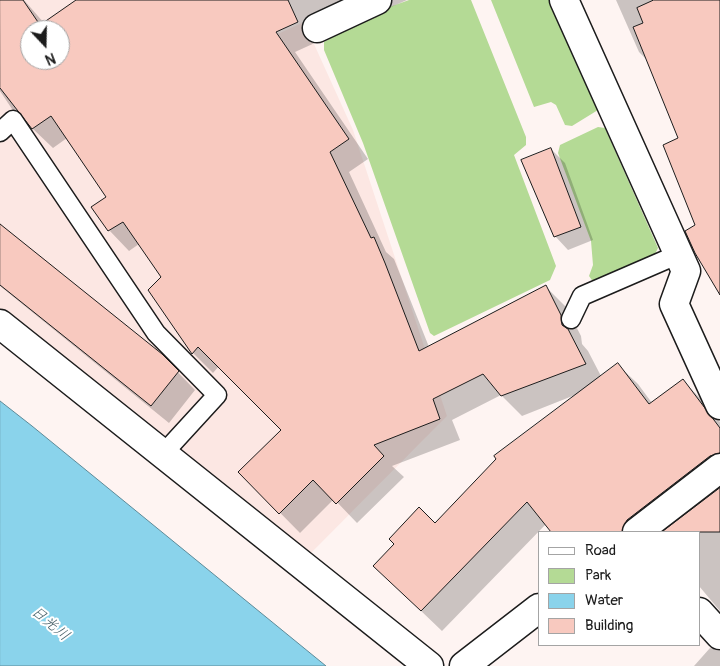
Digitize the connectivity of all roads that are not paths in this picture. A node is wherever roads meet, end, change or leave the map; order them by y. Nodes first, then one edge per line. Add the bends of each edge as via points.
1 (377, 0) edge
2 (564, 0) edge
3 (317, 28) dead end
4 (0, 132) edge
5 (679, 254) junction
6 (571, 319) dead end
7 (0, 324) edge
8 (720, 405) edge
9 (162, 455) junction
10 (720, 468) edge
11 (638, 531) edge
12 (538, 609) edge
13 (700, 613) edge
14 (720, 635) edge
15 (429, 666) edge
16 (464, 666) edge

1 - 3 street
2 - 5 street
4 - 9 lane via 13,120 156,332 217,395
5 - 6 lane via 582,296
5 - 8 street via 686,271 674,304
7 - 9 street
9 - 15 street
10 - 11 street
12 - 16 street
13 - 14 street

